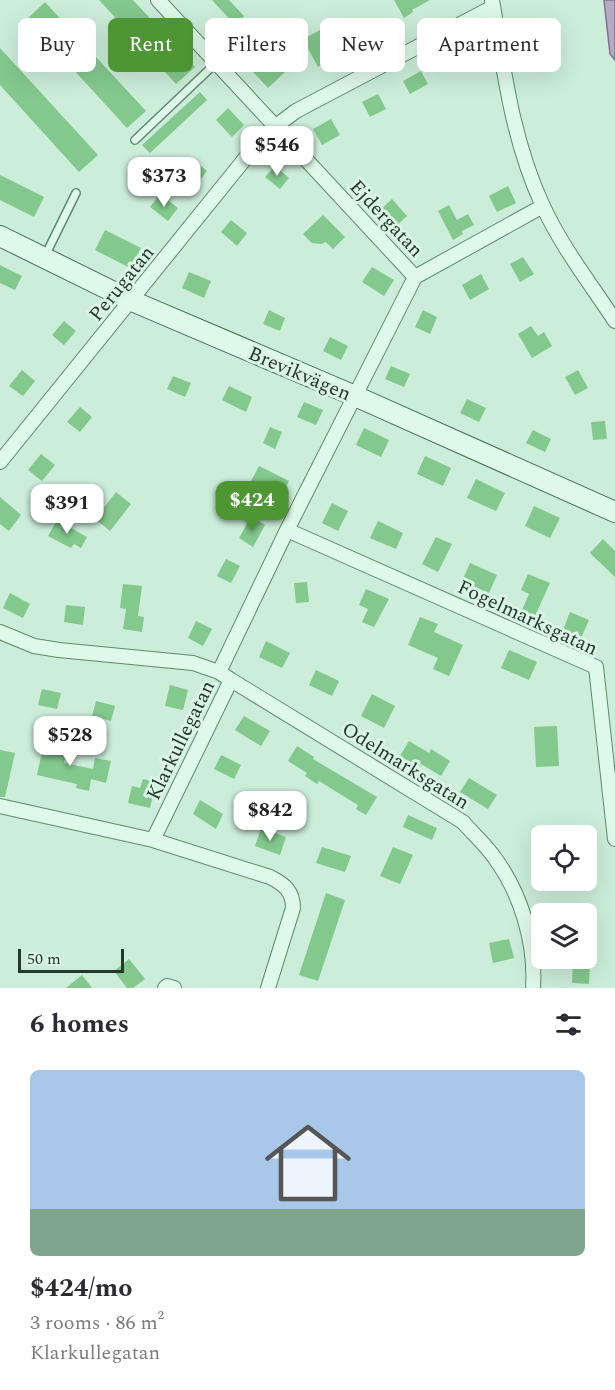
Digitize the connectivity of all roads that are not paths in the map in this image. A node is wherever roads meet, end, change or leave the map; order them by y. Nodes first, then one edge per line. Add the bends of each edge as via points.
1 (159, 0) edge
2 (492, 3) edge
3 (205, 50) edge
4 (206, 72) edge
5 (225, 72) edge
6 (276, 126) junction
7 (135, 140) dead end
8 (76, 193) dead end
9 (543, 206) junction
10 (0, 236) edge
11 (44, 258) junction
12 (414, 277) junction
13 (132, 301) junction
14 (615, 321) edge
15 (355, 396) junction
16 (0, 462) edge
17 (611, 513) edge
18 (287, 530) junction
19 (0, 632) edge
20 (219, 672) junction
21 (231, 680) junction
22 (0, 806) edge
23 (615, 839) edge
24 (153, 840) junction
25 (165, 988) edge
26 (174, 988) edge
27 (268, 988) edge
28 (533, 988) edge

1 - 3 street, Ejdergatan
2 - 6 street, Perugatan via 296,111
2 - 9 street via 513,124
4 - 7 lane
5 - 6 street, Ejdergatan
6 - 12 street, Ejdergatan
6 - 13 street, Perugatan via 248,155
8 - 11 lane
9 - 12 street
9 - 14 street
10 - 11 street, Brevikvägen
11 - 13 street, Brevikvägen
12 - 15 street, Klarkullegatan
13 - 15 street, Brevikvägen
13 - 16 street, Perugatan
15 - 17 street, Brevikvägen
15 - 18 street, Klarkullegatan
18 - 20 street, Klarkullegatan
18 - 23 street, Fogelmarksgatan via 596,667
19 - 20 street via 34,646 193,663
20 - 21 street, Klarkullegatan
21 - 24 street, Klarkullegatan
21 - 28 street, Odelmarksgatan via 463,822 494,856 518,899 530,941
22 - 24 street
24 - 27 street via 270,877 288,890 293,908
25 - 26 street

